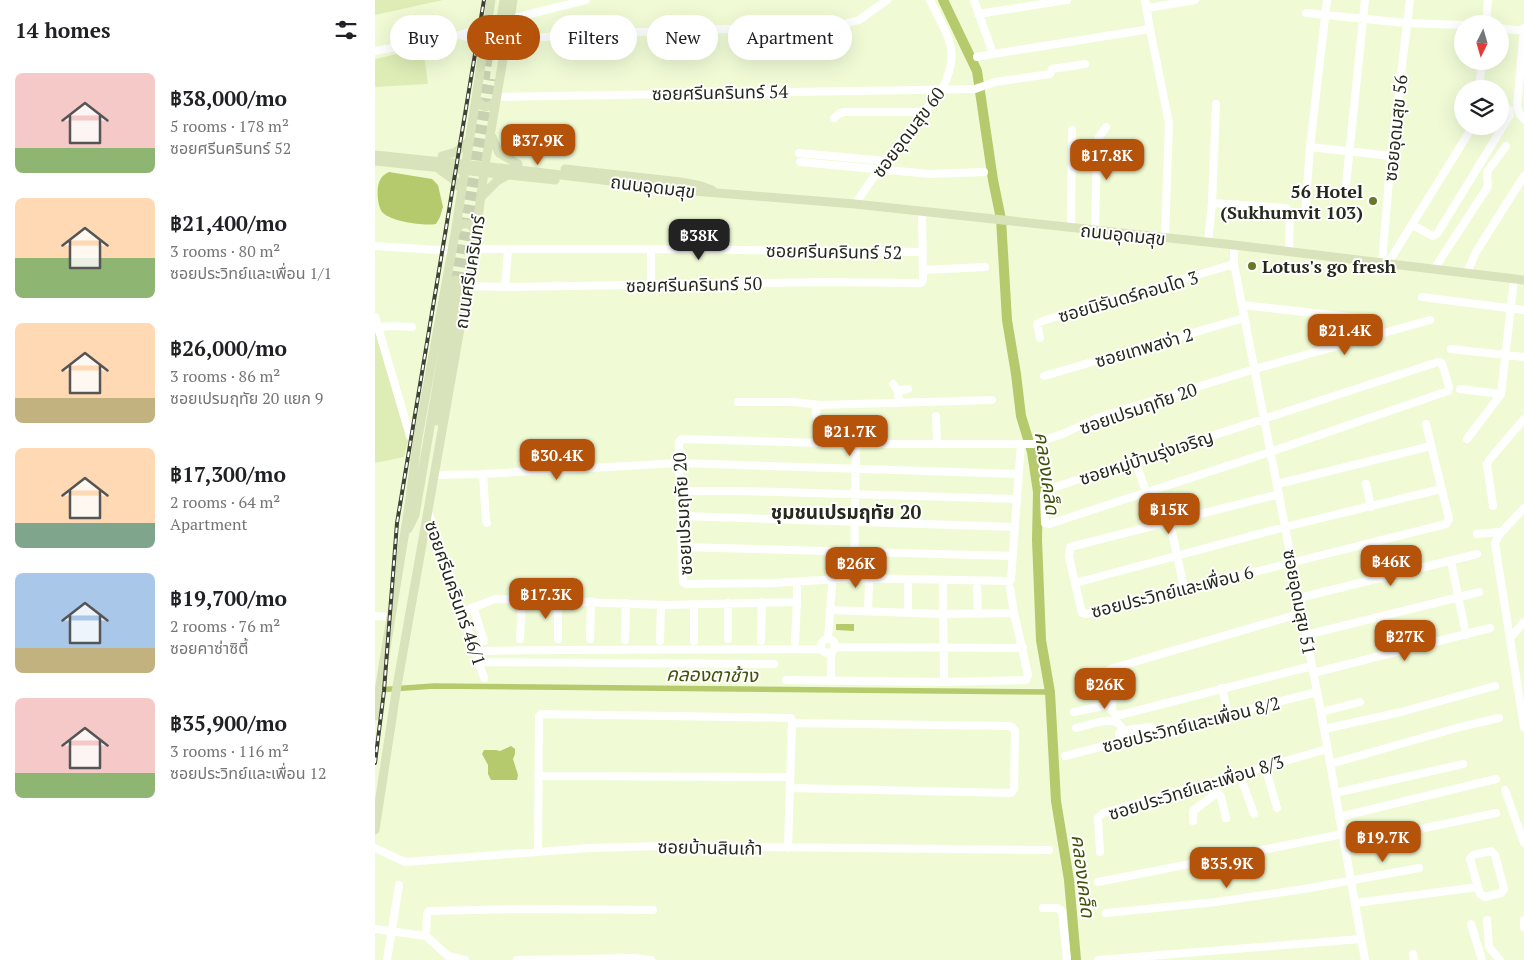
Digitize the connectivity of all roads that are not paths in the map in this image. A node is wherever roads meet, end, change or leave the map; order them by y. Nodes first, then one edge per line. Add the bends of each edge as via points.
1 (491, 0) edge
2 (498, 0) edge
3 (504, 0) edge
4 (513, 0) edge
5 (586, 0) edge
6 (887, 0) edge
7 (930, 0) edge
8 (973, 0) edge
9 (1067, 0) edge
10 (1195, 0) edge
11 (1327, 0) edge
12 (1365, 0) edge
13 (1410, 0) edge
14 (1488, 0) edge
15 (1146, 4) edge
16 (1305, 13) dead end
17 (978, 14) junction
18 (489, 15) edge
19 (496, 15) edge
20 (500, 15) edge
21 (511, 15) edge
22 (526, 15) edge
23 (1325, 15) junction
24 (1487, 15) edge
25 (1363, 19) junction
26 (1406, 23) junction
27 (1454, 25) edge
28 (1524, 28) edge
29 (1150, 29) junction
30 (1509, 30) edge
31 (467, 32) edge
32 (1524, 32) edge
33 (460, 35) junction
34 (467, 37) edge
35 (540, 37) edge
36 (375, 51) edge
37 (993, 54) junction
38 (977, 57) dead end
39 (486, 60) edge
40 (503, 60) edge
41 (1085, 64) dead end
42 (942, 89) junction
43 (476, 98) junction
44 (497, 99) junction
45 (1216, 104) dead end
46 (924, 112) junction
47 (833, 118) dead end
48 (1524, 119) edge
49 (1106, 126) dead end
50 (1072, 130) dead end
51 (491, 134) junction
52 (1467, 135) edge
53 (1498, 135) edge
54 (469, 140) junction
55 (1506, 146) dead end
56 (1310, 147) junction
57 (375, 150) edge
58 (1350, 151) junction
59 (415, 153) junction
60 (799, 153) dead end
61 (375, 155) edge
62 (442, 156) junction
63 (1391, 156) junction
64 (467, 158) junction
65 (486, 160) junction
66 (375, 161) edge
67 (886, 161) junction
68 (800, 162) dead end
69 (518, 164) junction
70 (415, 165) junction
71 (437, 168) junction
72 (566, 169) junction
73 (879, 170) junction
74 (465, 171) junction
75 (484, 172) junction
76 (984, 172) dead end
77 (509, 175) junction
78 (1524, 176) edge
79 (565, 181) junction
80 (1346, 185) dead end
81 (461, 190) junction
82 (721, 194) junction
83 (481, 198) junction
84 (1212, 203) junction
85 (855, 204) junction
86 (921, 212) junction
87 (1305, 215) dead end
88 (1412, 224) junction
89 (1071, 228) junction
90 (1095, 231) junction
91 (455, 234) junction
92 (476, 235) junction
93 (1165, 238) junction
94 (1208, 243) junction
95 (1233, 245) junction
96 (375, 246) edge
97 (651, 249) junction
98 (474, 250) junction
99 (508, 250) junction
100 (452, 251) junction
101 (923, 252) junction
102 (1289, 252) junction
103 (1385, 263) junction
104 (1234, 264) junction
105 (985, 267) dead end
106 (1434, 269) junction
107 (923, 270) junction
108 (1467, 273) junction
109 (1514, 279) junction
110 (1524, 280) edge
111 (461, 282) junction
112 (651, 284) junction
113 (505, 287) junction
114 (1422, 297) dead end
115 (1242, 305) junction
116 (1511, 308) junction
117 (1524, 310) edge
118 (375, 317) edge
119 (1245, 318) junction
120 (1430, 320) dead end
121 (377, 327) junction
122 (412, 327) dead end
123 (1381, 334) junction
124 (1040, 338) dead end
125 (1451, 349) dead end
126 (1506, 356) junction
127 (1524, 357) edge
128 (1255, 369) junction
129 (1044, 376) dead end
130 (908, 389) dead end
131 (1460, 390) dead end
132 (1501, 394) junction
133 (992, 400) dead end
134 (738, 402) dead end
135 (899, 403) junction
136 (820, 405) junction
137 (936, 416) dead end
138 (1264, 419) junction
139 (1524, 420) edge
140 (1426, 424) dead end
141 (1467, 438) dead end
142 (417, 443) junction
143 (819, 443) junction
144 (856, 444) junction
145 (937, 444) junction
146 (1027, 444) junction
147 (1431, 446) junction
148 (1271, 452) junction
149 (1135, 460) junction
150 (679, 463) junction
151 (856, 468) junction
152 (483, 474) junction
153 (1019, 474) junction
154 (434, 475) junction
155 (1277, 484) junction
156 (1366, 484) dead end
157 (1441, 489) junction
158 (680, 491) junction
159 (1146, 492) junction
160 (1279, 494) junction
161 (855, 495) junction
162 (1017, 499) junction
163 (1493, 506) dead end
164 (1371, 507) junction
165 (1524, 508) edge
166 (427, 509) junction
167 (681, 516) junction
168 (855, 522) junction
169 (1170, 523) junction
170 (487, 524) dead end
171 (1015, 527) junction
172 (1285, 527) junction
173 (1477, 534) dead end
174 (1498, 534) junction
175 (403, 541) junction
176 (421, 543) junction
177 (682, 547) junction
178 (854, 550) junction
179 (1477, 554) dead end
180 (1177, 555) junction
181 (1013, 556) junction
182 (1292, 561) junction
183 (1451, 561) junction
184 (854, 578) junction
185 (1075, 583) junction
186 (869, 584) dead end
187 (832, 586) dead end
188 (908, 586) dead end
189 (943, 586) dead end
190 (797, 587) dead end
191 (977, 588) dead end
192 (1010, 588) dead end
193 (1184, 588) junction
194 (1479, 592) dead end
195 (1458, 597) junction
196 (1299, 598) junction
197 (522, 600) junction
198 (558, 600) junction
199 (591, 601) junction
200 (762, 602) junction
201 (797, 602) junction
202 (626, 603) junction
203 (728, 603) junction
204 (694, 604) junction
205 (661, 605) junction
206 (473, 607) junction
207 (830, 610) junction
208 (462, 612) junction
209 (868, 612) junction
210 (908, 612) junction
211 (1014, 613) junction
212 (1302, 613) junction
213 (943, 614) junction
214 (978, 614) junction
215 (375, 616) edge
216 (391, 617) junction
217 (1524, 622) edge
218 (1491, 628) dead end
219 (1306, 635) junction
220 (1466, 635) junction
221 (1510, 638) junction
222 (520, 639) dead end
223 (558, 639) dead end
224 (591, 639) dead end
225 (728, 639) dead end
226 (828, 639) junction
227 (625, 640) dead end
228 (484, 641) dead end
229 (660, 641) dead end
230 (694, 641) dead end
231 (761, 641) dead end
232 (795, 642) dead end
233 (944, 648) junction
234 (1023, 648) junction
235 (821, 649) junction
236 (833, 649) junction
237 (475, 652) junction
238 (479, 662) junction
239 (774, 664) dead end
240 (1313, 670) junction
241 (1109, 671) junction
242 (484, 678) dead end
243 (786, 680) dead end
244 (1080, 680) dead end
245 (831, 681) junction
246 (944, 682) junction
247 (1495, 686) dead end
248 (1222, 688) junction
249 (1317, 692) junction
250 (1360, 702) dead end
251 (1112, 704) junction
252 (1523, 710) edge
253 (1074, 712) dead end
254 (1321, 712) junction
255 (1228, 715) junction
256 (375, 716) edge
257 (1499, 718) dead end
258 (391, 720) junction
259 (792, 723) junction
260 (1524, 727) edge
261 (1076, 728) dead end
262 (1324, 729) junction
263 (1123, 731) junction
264 (1158, 732) junction
265 (1120, 742) junction
266 (1327, 748) junction
267 (1065, 756) dead end
268 (1330, 764) junction
269 (1463, 764) dead end
270 (1265, 766) junction
271 (1239, 773) junction
272 (539, 776) junction
273 (790, 777) junction
274 (1496, 779) dead end
275 (1213, 781) junction
276 (791, 788) junction
277 (1505, 790) dead end
278 (1218, 792) junction
279 (1335, 793) junction
280 (375, 802) edge
281 (1277, 808) dead end
282 (1496, 813) dead end
283 (1254, 814) dead end
284 (1339, 817) junction
285 (1227, 818) dead end
286 (1193, 821) dead end
287 (375, 830) edge
288 (1343, 834) junction
289 (1524, 843) edge
290 (1344, 845) junction
291 (375, 848) edge
292 (788, 848) junction
293 (1049, 850) dead end
294 (538, 852) junction
295 (1100, 852) dead end
296 (1419, 868) dead end
297 (1351, 880) junction
298 (1098, 882) dead end
299 (399, 885) dead end
300 (1478, 887) junction
301 (1355, 903) junction
302 (1043, 908) dead end
303 (653, 910) dead end
304 (1106, 913) dead end
305 (1487, 920) dead end
306 (1524, 920) edge
307 (1471, 924) dead end
308 (1524, 927) edge
309 (375, 929) edge
310 (392, 932) junction
311 (424, 936) junction
312 (1361, 939) junction
313 (448, 958) edge
314 (545, 959) edge
315 (635, 959) edge
316 (387, 960) edge
317 (465, 960) edge
318 (517, 960) edge
319 (591, 960) edge
320 (651, 960) edge
321 (1067, 960) edge
322 (1098, 960) edge
323 (1365, 960) edge
324 (1482, 960) edge
325 (1500, 960) edge

1 - 18 main road, ถนนศรีนครินทร์
2 - 19 main road, ถนนศรีนครินทร์
3 - 20 main road, ถนนศรีนครินทร์
4 - 21 main road, ถนนศรีนครินทร์
5 - 22 street
6 - 35 street via 859,20 840,25
7 - 42 street, ซอยอุดมสุข 60 via 952,50 949,76
8 - 17 street
9 - 17 street
10 - 15 street
11 - 23 street
12 - 25 street
13 - 26 street, ซอยอุดมสุข 56
14 - 24 street
15 - 29 street
16 - 23 street
17 - 37 street
23 - 25 street
23 - 56 street
25 - 26 street
25 - 58 street
26 - 27 street
26 - 63 street, ซอยอุดมสุข 56
28 - 32 street
29 - 37 street
29 - 93 street via 1169,123
30 - 32 street
31 - 33 street
32 - 48 street via 1517,107
33 - 34 street
33 - 36 street
37 - 38 street
39 - 43 main road, ถนนศรีนครินทร์
40 - 44 main road, ถนนศรีนครินทร์
41 - 42 street, ซอยศรีนครินทร์ 54 via 979,88
42 - 44 street, ซอยศรีนครินทร์ 54
42 - 46 street, ซอยอุดมสุข 60
43 - 44 main road via 486,107
43 - 54 main road, ถนนศรีนครินทร์
44 - 51 main road, ถนนศรีนครินทร์
45 - 84 street
46 - 47 street via 844,112
46 - 67 street, ซอยอุดมสุข 60
49 - 90 street via 1097,146
50 - 89 street
51 - 65 main road, ถนนศรีนครินทร์
51 - 69 main road via 499,153
52 - 88 street
53 - 88 street via 1437,234 1433,236
54 - 62 main road via 456,152
54 - 64 main road, ถนนศรีนครินทร์
55 - 106 street via 1487,172 1487,188
56 - 58 street
56 - 87 street
57 - 59 main road, ถนนอุดมสุข
58 - 63 street
58 - 80 street
59 - 62 main road, ถนนอุดมสุข
59 - 70 main road via 423,160
60 - 67 street
61 - 82 main road, ถนนอุดมสุข
62 - 64 main road, ถนนอุดมสุข
63 - 103 street, ซอยอุดมสุข 56
64 - 65 main road, ถนนอุดมสุข
64 - 74 main road, ถนนศรีนครินทร์
65 - 69 main road, ถนนอุดมสุข
65 - 75 main road, ถนนศรีนครินทร์
66 - 70 main road, ถนนอุดมสุข
67 - 73 street, ซอยอุดมสุข 60
68 - 73 street
69 - 72 main road, ถนนอุดมสุข
70 - 71 main road, ถนนอุดมสุข
71 - 74 main road, ถนนอุดมสุข
71 - 81 main road
72 - 79 main road via 559,174
72 - 82 main road, ถนนอุดมสุข via 681,182 707,187
73 - 76 street via 930,174
73 - 85 street, ซอยอุดมสุข 60
74 - 75 main road, ถนนอุดมสุข
74 - 81 main road, ถนนศรีนครินทร์
75 - 77 main road, ถนนอุดมสุข
75 - 83 main road, ถนนศรีนครินทร์
77 - 79 main road, ถนนอุดมสุข
77 - 83 main road via 489,187
78 - 108 street via 1476,252
79 - 82 main road, ถนนอุดมสุข via 702,197
81 - 91 main road, ถนนศรีนครินทร์
82 - 85 main road, ถนนอุดมสุข
83 - 92 main road, ถนนศรีนครินทร์
84 - 94 street
84 - 102 street via 1286,208 1290,213
85 - 86 main road, ถนนอุดมสุข
86 - 89 main road, ถนนอุดมสุข
86 - 101 street
88 - 103 street
89 - 90 main road, ถนนอุดมสุข
90 - 93 main road, ถนนอุดมสุข
91 - 92 main road via 464,223 473,226
91 - 100 main road, ถนนศรีนครินทร์
92 - 98 main road, ถนนศรีนครินทร์
93 - 94 main road, ถนนอุดมสุข
94 - 95 main road, ถนนอุดมสุข
95 - 102 main road, ถนนอุดมสุข
95 - 104 street, ซอยอุดมสุข 51
96 - 100 street
97 - 99 street, ซอยศรีนครินทร์ 52
97 - 101 street, ซอยศรีนครินทร์ 52
97 - 112 street
98 - 99 street, ซอยศรีนครินทร์ 52
98 - 111 main road, ถนนศรีนครินทร์
99 - 113 street
100 - 142 main road, ถนนศรีนครินทร์
101 - 107 street
102 - 103 main road, ถนนอุดมสุข
103 - 106 main road, ถนนอุดมสุข
104 - 115 street, ซอยอุดมสุข 51
104 - 124 street, ซอยนิรันดร์คอนโด 3 via 1042,321 1037,324
105 - 107 street
106 - 108 main road, ถนนอุดมสุข
107 - 112 street, ซอยศรีนครินทร์ 50 via 921,283
108 - 109 main road, ถนนอุดมสุข
109 - 110 main road, ถนนอุดมสุข
109 - 116 street
111 - 113 street, ซอยศรีนครินทร์ 50
111 - 154 main road, ถนนศรีนครินทร์
111 - 175 main road, ถนนศรีนครินทร์ via 415,516
111 - 176 main road, ถนนศรีนครินทร์ via 421,516
112 - 113 street, ซอยศรีนครินทร์ 50
114 - 116 street
115 - 119 street, ซอยอุดมสุข 51
115 - 123 street via 1377,320
116 - 117 street
116 - 126 street
118 - 121 street
119 - 128 street, ซอยอุดมสุข 51
119 - 129 street, ซอยเทพสง่า 2
120 - 123 street, ซอยเปรมฤทัย 20
121 - 122 street
121 - 142 street via 410,436
123 - 128 street, ซอยเปรมฤทัย 20
125 - 126 street
126 - 127 street
126 - 132 street
128 - 138 street, ซอยอุดมสุข 51
128 - 146 street, ซอยเปรมฤทัย 20 via 1097,418 1065,433
130 - 135 street via 896,387
131 - 132 street
132 - 141 street
133 - 135 street
134 - 136 street
135 - 136 street
136 - 143 street via 816,409
137 - 145 street
138 - 148 street, ซอยอุดมสุข 51
138 - 148 street, ซอยหมู่บ้านรุ่งเจริญ via 1438,362 1444,366 1448,391
138 - 149 street, ซอยหมู่บ้านรุ่งเจริญ
139 - 163 street via 1489,460
140 - 147 street
142 - 175 main road, ถนนศรีนครินทร์
143 - 144 street, ซอยเปรมฤทัย 20
143 - 150 street, ซอยเปรมฤทัย 20 via 682,439 679,442
144 - 145 street, ซอยเปรมฤทัย 20
144 - 151 street
145 - 146 street, ซอยเปรมฤทัย 20
146 - 153 street
147 - 155 street
147 - 157 street
148 - 155 street, ซอยอุดมสุข 51
148 - 159 street
149 - 159 street
149 - 159 street, ซอยหมู่บ้านรุ่งเจริญ via 1045,491 1045,523
150 - 151 street
150 - 152 street
150 - 158 street, ซอยเปรมฤทัย 20
151 - 153 street
151 - 161 street
152 - 154 street
152 - 170 street
153 - 162 street
154 - 166 main road, ถนนศรีนครินทร์
155 - 160 street, ซอยอุดมสุข 51
156 - 164 street
157 - 164 street
157 - 182 street, ซอยประวิทย์และเพื่อน 6 via 1449,519 1447,524
158 - 161 street
158 - 167 street, ซอยเปรมฤทัย 20
160 - 169 street
160 - 172 street, ซอยอุดมสุข 51
161 - 162 street
161 - 168 street
162 - 171 street
164 - 172 street
165 - 174 street
166 - 176 main road, ถนนศรีนครินทร์
166 - 208 street, ซอยศรีนครินทร์ 46/1
167 - 168 street
167 - 177 street, ซอยเปรมฤทัย 20
168 - 171 street
168 - 178 street
169 - 180 street
169 - 185 street via 1069,547
171 - 181 street
172 - 180 street
172 - 182 street, ซอยอุดมสุข 51
173 - 174 street
174 - 221 street via 1495,544
175 - 216 main road, ถนนศรีนครินทร์
176 - 258 main road, ถนนศรีนครินทร์
177 - 178 street
177 - 184 street, ซอยเปรมฤทัย 20 via 683,582 687,584
178 - 181 street
178 - 184 street
179 - 183 street
180 - 185 street
180 - 193 street
181 - 184 street via 1008,582
182 - 193 street, ซอยประวิทย์และเพื่อน 6
182 - 196 street, ซอยอุดมสุข 51
183 - 195 street
183 - 196 street
185 - 193 street, ซอยประวิทย์และเพื่อน 6 via 1084,614
186 - 209 street
187 - 207 street
188 - 210 street
189 - 213 street
190 - 201 street
191 - 214 street
192 - 211 street
194 - 195 street
195 - 219 street
195 - 220 street
196 - 212 street, ซอยอุดมสุข 51
197 - 198 street
197 - 206 street via 495,599
197 - 222 street
198 - 199 street
198 - 223 street
199 - 202 street
199 - 224 street
200 - 201 street
200 - 203 street
200 - 231 street
201 - 232 street
202 - 205 street
202 - 227 street
203 - 204 street
203 - 225 street
204 - 205 street
204 - 230 street
205 - 229 street
206 - 208 street
206 - 228 street
207 - 209 street
207 - 226 street
208 - 237 street, ซอยศรีนครินทร์ 46/1
209 - 210 street
210 - 213 street
211 - 214 street
211 - 234 street
212 - 219 street, ซอยอุดมสุข 51
212 - 241 street
213 - 214 street
213 - 233 street
215 - 216 street
216 - 256 main road, ถนนศรีนครินทร์
217 - 221 street
218 - 220 street
219 - 240 street, ซอยอุดมสุข 51
220 - 240 street
221 - 252 street
226 - 235 street via 822,642
226 - 236 street via 834,643
233 - 234 street
233 - 236 street
233 - 246 street
234 - 246 street via 1026,680
235 - 236 street via 825,652
235 - 237 street
236 - 245 street
237 - 238 street, ซอยศรีนครินทร์ 46/1
238 - 239 street
238 - 242 street, ซอยศรีนครินทร์ 46/1
240 - 248 street
240 - 249 street, ซอยอุดมสุข 51
241 - 244 street
241 - 251 street
243 - 245 street
245 - 246 street
247 - 262 street
248 - 251 street via 1120,714 1112,711
248 - 255 street
249 - 254 street, ซอยอุดมสุข 51
249 - 255 street, ซอยประวิทย์และเพื่อน 8/2
250 - 254 street
251 - 253 street
252 - 260 street
254 - 262 street, ซอยอุดมสุข 51
255 - 264 street, ซอยประวิทย์และเพื่อน 8/2
257 - 268 street
258 - 280 main road
258 - 287 main road, ถนนศรีนครินทร์
259 - 272 street via 791,718 541,714
259 - 273 street
259 - 276 street via 1012,726 1015,731 1014,789 1011,793
261 - 263 street via 1112,721 1118,723
262 - 266 street, ซอยอุดมสุข 51
263 - 264 street via 1151,727
263 - 265 street via 1119,736
264 - 265 street, ซอยประวิทย์และเพื่อน 8/2
265 - 267 street, ซอยประวิทย์และเพื่อน 8/2
266 - 268 street, ซอยอุดมสุข 51
266 - 270 street, ซอยประวิทย์และเพื่อน 8/3
268 - 279 street, ซอยอุดมสุข 51
269 - 279 street
270 - 271 street, ซอยประวิทย์และเพื่อน 8/3
270 - 281 street
271 - 275 street, ซอยประวิทย์และเพื่อน 8/3
271 - 283 street
272 - 273 street
272 - 294 street
273 - 276 street
274 - 284 street
275 - 278 street
275 - 295 street, ซอยประวิทย์และเพื่อน 8/3 via 1101,814 1098,821
276 - 292 street
277 - 289 street
278 - 285 street
278 - 286 street via 1193,811
279 - 284 street, ซอยอุดมสุข 51
282 - 290 street
284 - 288 street, ซอยอุดมสุข 51
288 - 290 street, ซอยอุดมสุข 51
288 - 298 street
290 - 297 street, ซอยอุดมสุข 51
291 - 294 street, ซอยบ้านสินเก้า via 405,862
292 - 293 street, ซอยบ้านสินเก้า
292 - 294 street, ซอยบ้านสินเก้า via 663,846
296 - 297 street
297 - 301 street, ซอยอุดมสุข 51
297 - 304 street via 1216,902
299 - 310 street
300 - 300 street via 1485,897 1503,890 1493,852 1471,857
300 - 301 street
301 - 312 street, ซอยอุดมสุข 51
302 - 321 street via 1062,911
303 - 311 street via 429,911
305 - 325 street via 1489,947
306 - 308 street
307 - 324 street
309 - 310 street
310 - 311 street
310 - 316 street
311 - 313 street
312 - 322 street
312 - 323 street, ซอยอุดมสุข 51
313 - 317 street
314 - 318 street
314 - 319 street
315 - 319 street
315 - 320 street

